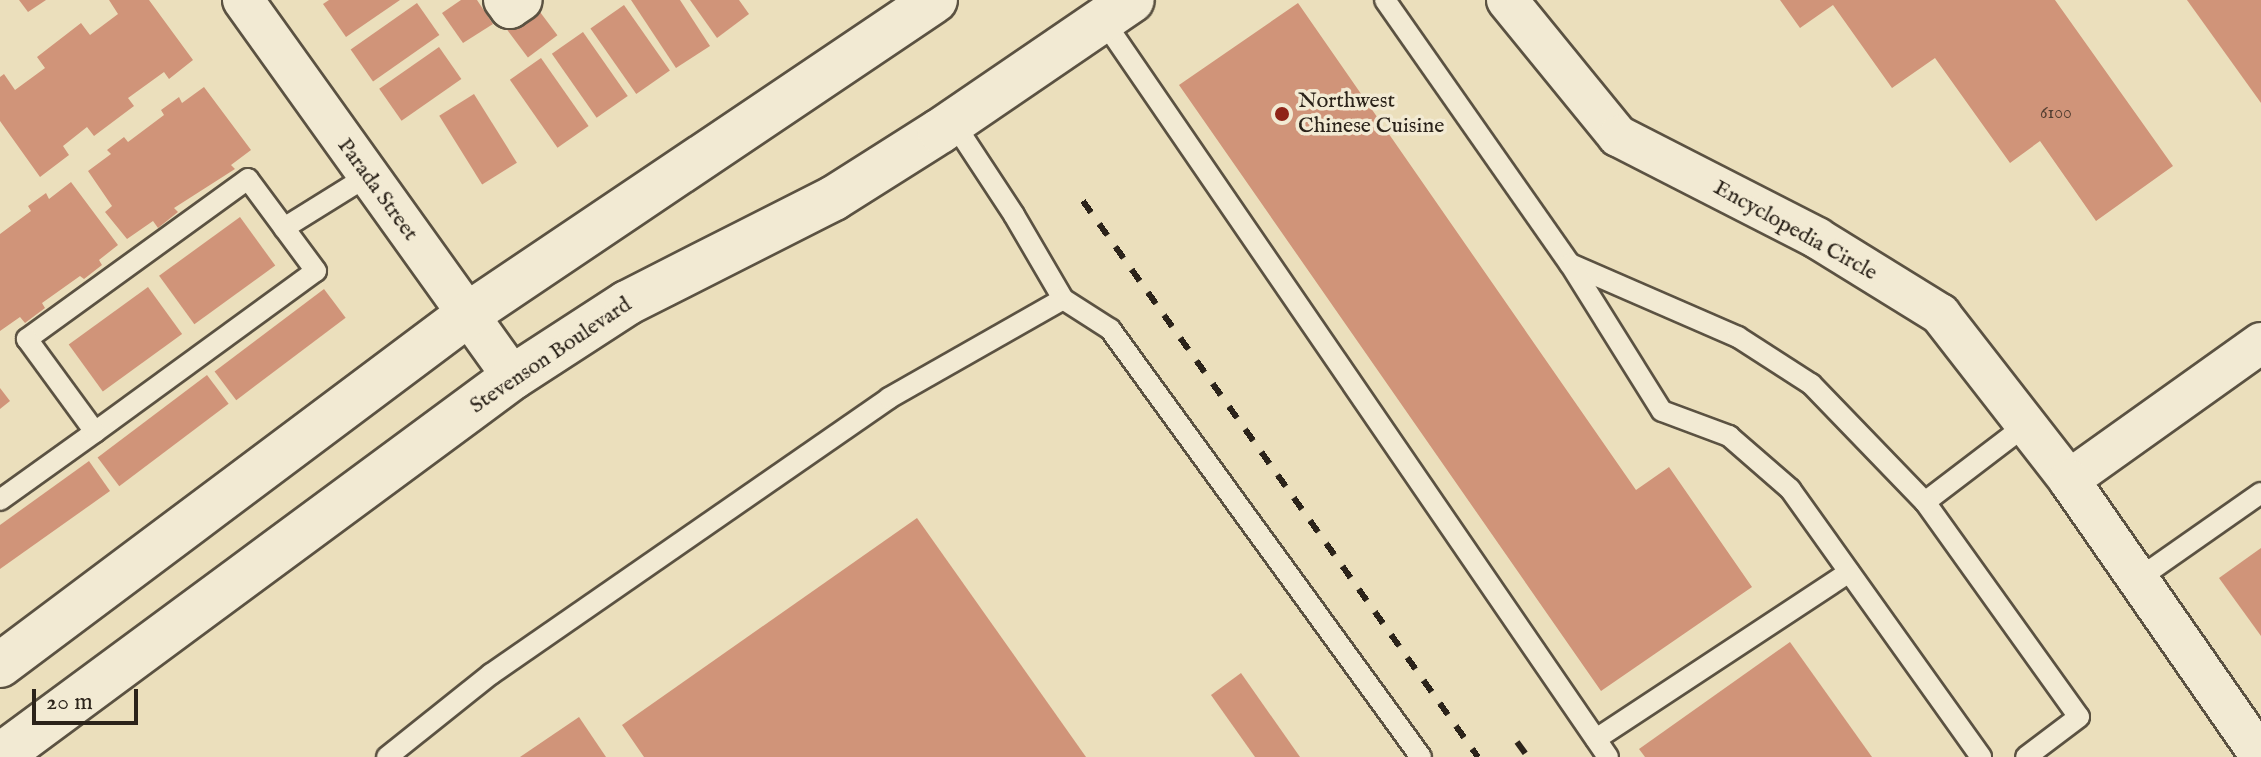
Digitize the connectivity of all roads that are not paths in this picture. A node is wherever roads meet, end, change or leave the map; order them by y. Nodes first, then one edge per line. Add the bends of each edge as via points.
1 (243, 0) edge
2 (504, 0) edge
3 (522, 0) edge
4 (935, 0) edge
5 (1385, 0) edge
6 (1507, 0) edge
7 (1117, 10) edge
8 (953, 122) junction
9 (366, 177) junction
10 (284, 228) junction
11 (1570, 264) junction
12 (1063, 299) junction
13 (467, 315) junction
14 (2261, 343) edge
15 (513, 377) junction
16 (2026, 425) junction
17 (95, 432) junction
18 (2069, 480) junction
19 (2261, 493) edge
20 (0, 500) edge
21 (1925, 502) junction
22 (1849, 572) junction
23 (2138, 579) junction
24 (0, 665) edge
25 (1596, 739) junction
26 (2257, 743) edge
27 (0, 756) edge
28 (387, 757) edge
29 (1421, 757) edge
30 (1608, 757) edge
31 (1981, 757) edge
32 (2026, 757) edge

1 - 9 street, Parada Street
2 - 3 street via 510,8
4 - 13 main road
5 - 11 lane
6 - 16 street, Encyclopedia Circle via 1618,136 1817,238 1940,314
7 - 8 main road, Stevenson Boulevard
7 - 25 lane
8 - 12 lane
8 - 15 main road, Stevenson Boulevard via 834,198 627,303
9 - 10 lane
9 - 13 street, Parada Street
10 - 17 lane via 316,271
10 - 17 lane via 248,179 27,339
11 - 21 lane via 1738,337 1811,384
11 - 22 lane via 1662,411 1729,436 1790,489
12 - 28 lane via 889,398 491,674
12 - 29 lane via 1110,329
13 - 15 street, Parada Street
13 - 24 main road
14 - 18 street
15 - 27 main road, Stevenson Boulevard
16 - 18 street, Encyclopedia Circle
16 - 21 lane
17 - 20 lane
18 - 23 street, Encyclopedia Circle
19 - 23 lane
21 - 32 lane via 2079,717
22 - 25 lane
22 - 31 lane
23 - 26 street, Encyclopedia Circle
25 - 30 lane

